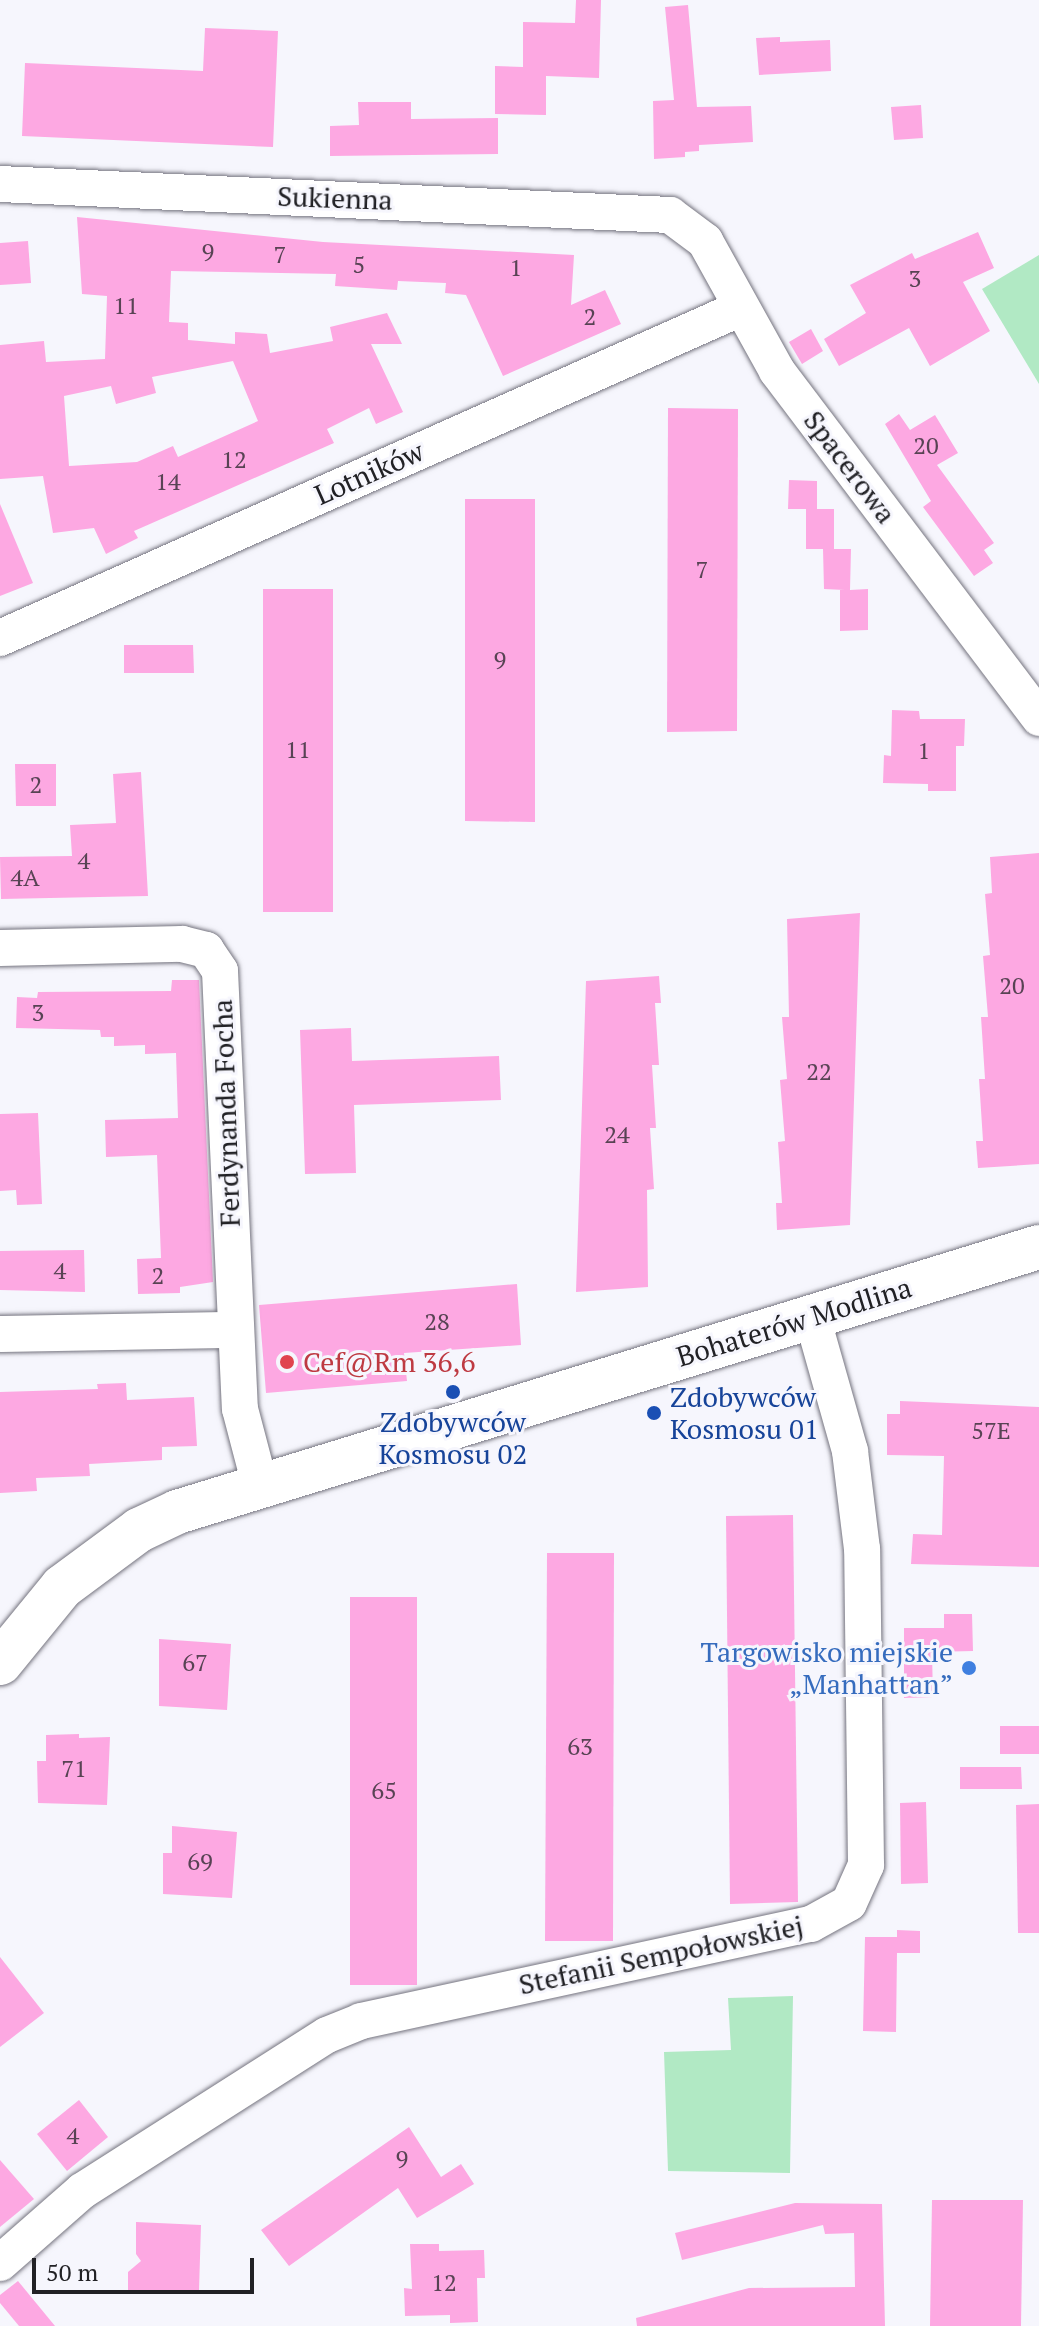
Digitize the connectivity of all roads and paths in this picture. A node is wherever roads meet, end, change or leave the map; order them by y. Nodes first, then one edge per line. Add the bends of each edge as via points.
1 (0, 184) edge
2 (670, 215) joint
3 (739, 309) junction
4 (0, 638) edge
5 (1039, 718) edge
6 (0, 948) edge
7 (1039, 1247) edge
8 (812, 1317) junction
9 (235, 1330) junction
10 (0, 1334) edge
11 (260, 1485) junction
12 (1, 1659) edge
13 (0, 2263) edge

1 - 2 street, Sukienna
2 - 3 street, Spacerowa via 705,241
3 - 4 street, Lotników
3 - 5 street, Spacerowa via 777,371
6 - 9 street, Ferdynanda Focha via 182,944 206,950 220,971
7 - 8 main road, Bohaterów Modlina
8 - 11 main road, Bohaterów Modlina
8 - 13 street, Stefanii Sempołowskiej via 850,1451 862,1549 866,1865 849,1903 811,1924 361,2021 327,2035 82,2191
9 - 10 street
9 - 11 street, Ferdynanda Focha via 240,1409
11 - 12 main road, Bohaterów Modlina via 177,1512 98,1557 62,1587

